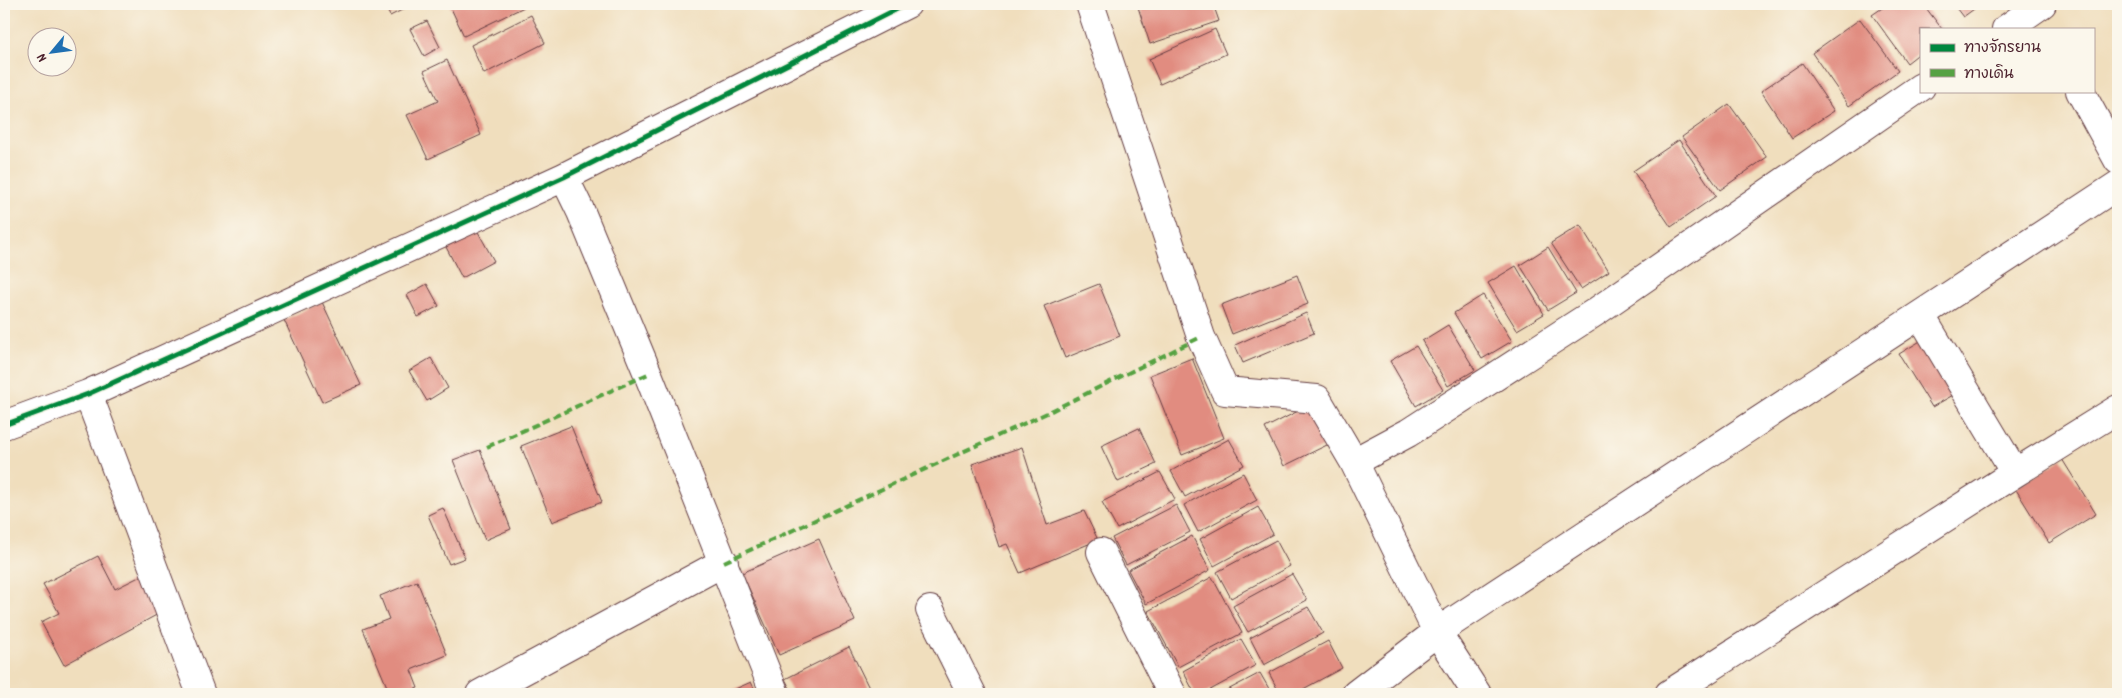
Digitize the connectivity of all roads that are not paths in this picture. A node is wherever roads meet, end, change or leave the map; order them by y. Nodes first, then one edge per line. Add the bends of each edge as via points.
1 (906, 4) edge
2 (1090, 4) edge
3 (2040, 14) edge
4 (2008, 28) edge
5 (1920, 88) edge
6 (2081, 92) edge
7 (2118, 160) edge
8 (564, 177) junction
9 (2118, 185) edge
10 (1921, 316) junction
11 (88, 394) junction
12 (2118, 410) edge
13 (4, 425) edge
14 (1354, 462) junction
15 (2015, 473) junction
16 (1101, 552) dead end
17 (724, 562) junction
18 (930, 610) dead end
19 (1437, 632) junction
20 (201, 694) edge
21 (480, 694) edge
22 (775, 694) edge
23 (972, 694) edge
24 (1172, 694) edge
25 (1356, 694) edge
26 (1477, 694) edge
27 (1669, 694) edge

1 - 8 street
2 - 14 street via 1201,337 1225,391 1317,399
3 - 4 street
5 - 14 street via 1598,311 1408,433
6 - 7 street
8 - 11 street
8 - 17 street via 585,221
9 - 10 street
10 - 15 street
10 - 19 street
11 - 13 street
11 - 20 street
12 - 15 street
14 - 19 street
15 - 27 street
16 - 24 street
17 - 21 street
17 - 22 street
18 - 23 street
19 - 25 street
19 - 26 street

